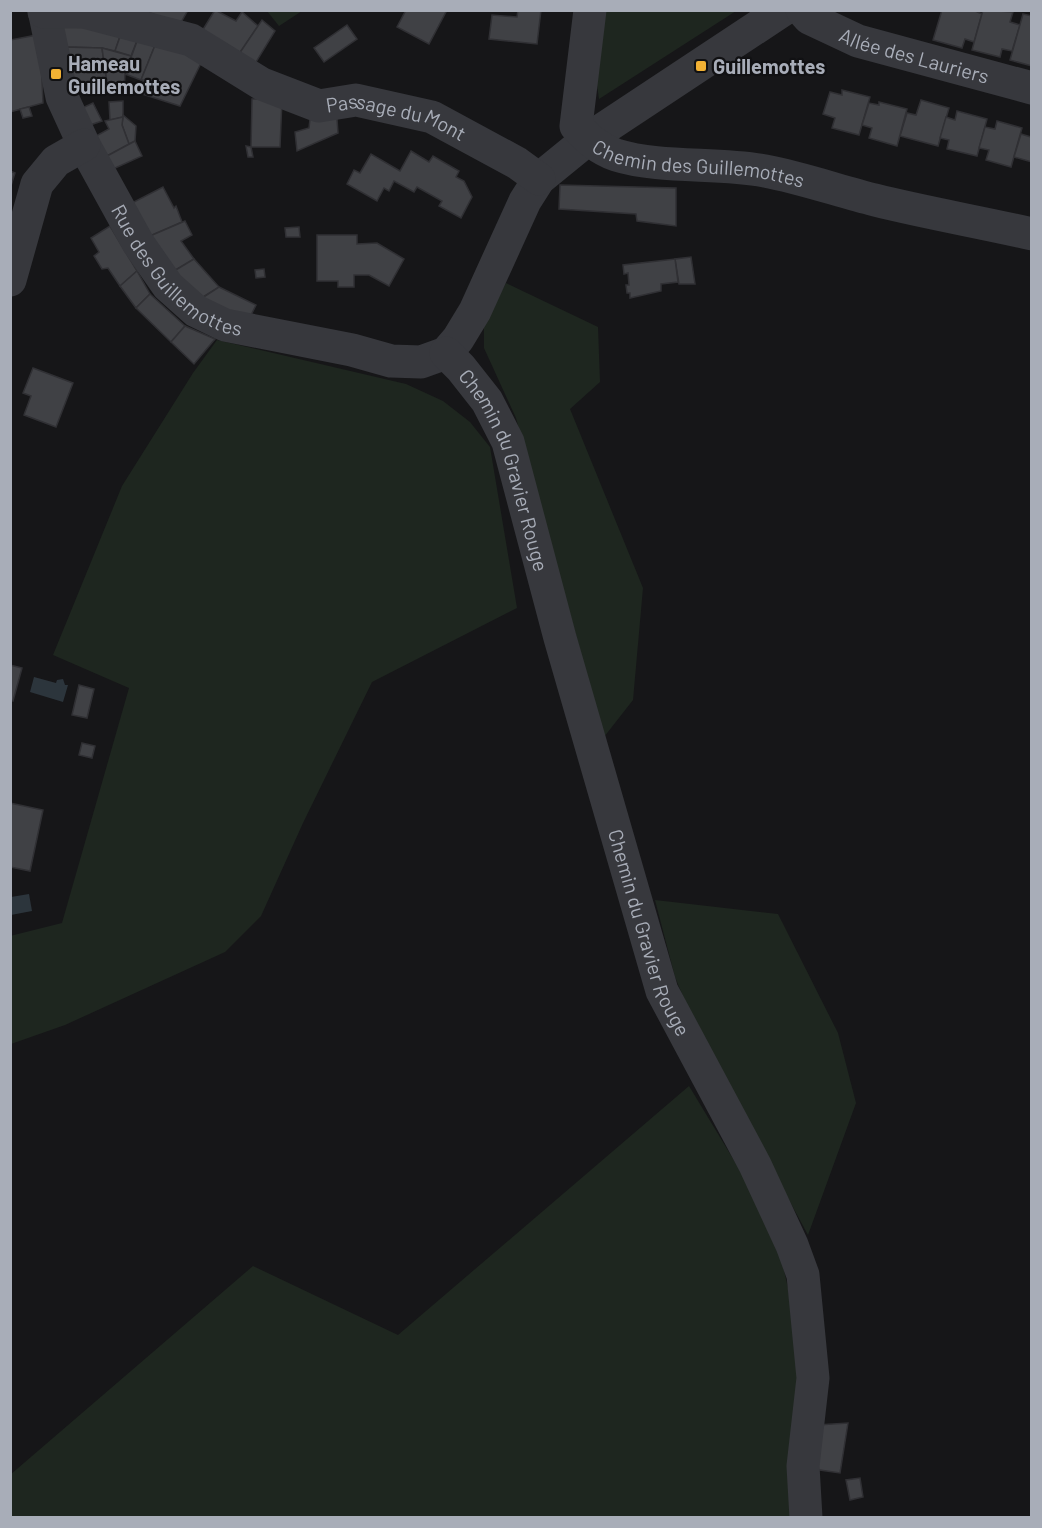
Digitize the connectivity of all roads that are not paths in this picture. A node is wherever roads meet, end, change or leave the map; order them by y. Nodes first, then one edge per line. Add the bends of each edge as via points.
1 (590, 10) edge
2 (783, 10) edge
3 (802, 10) edge
4 (44, 11) edge
5 (1032, 88) edge
6 (588, 139) junction
7 (84, 145) junction
8 (538, 179) junction
9 (1032, 234) edge
10 (10, 280) edge
11 (446, 353) junction
12 (806, 1518) edge

1 - 6 street via 576,126
2 - 6 street
3 - 5 street, Allée des Lauriers via 809,18 858,41
4 - 7 street, Rue des Guillemottes via 62,97
4 - 8 street, Passage du Mont via 84,12 191,40 262,84 319,106 356,100 432,117 517,163
6 - 8 street, Chemin des Guillemottes
6 - 9 street, Chemin des Guillemottes via 619,156 768,172
7 - 10 street via 56,161 37,184
7 - 11 street, Rue des Guillemottes via 144,252 168,286 196,311 225,325 391,361 421,362
8 - 11 street, Chemin des Guillemottes via 475,311
11 - 12 street, Chemin du Gravier Rouge via 487,401 508,442 662,991 755,1165 803,1275 813,1378 803,1466

